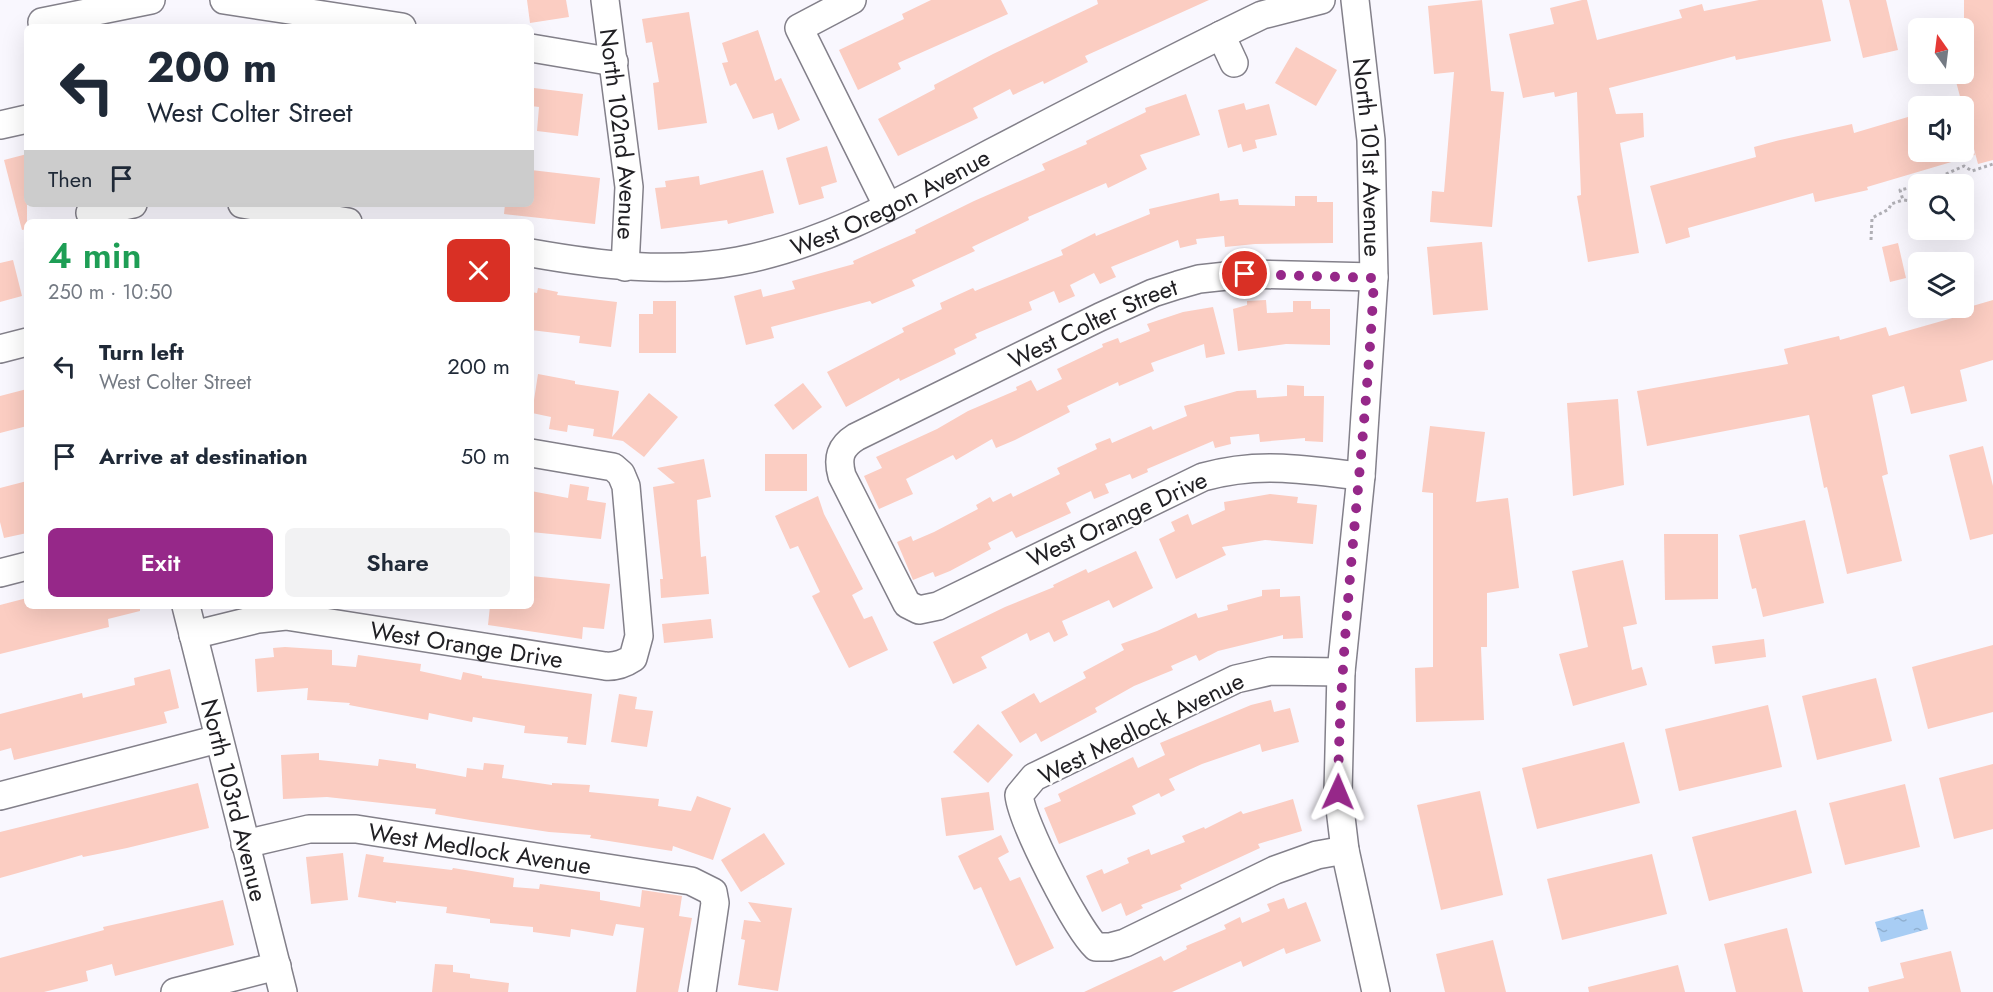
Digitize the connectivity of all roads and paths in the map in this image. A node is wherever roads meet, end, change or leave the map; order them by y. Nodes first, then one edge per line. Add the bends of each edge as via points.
1 (151, 0) edge
2 (224, 0) edge
3 (605, 0) edge
4 (852, 0) edge
5 (1321, 0) edge
6 (1355, 0) edge
7 (377, 11) edge
8 (41, 16) edge
9 (397, 24) edge
10 (1221, 35) junction
11 (534, 49) edge
12 (614, 62) junction
13 (1234, 63) dead end
14 (24, 120) edge
15 (0, 125) edge
16 (1993, 164) edge
17 (1946, 174) edge
18 (1908, 188) edge
19 (1903, 200) junction
20 (1908, 200) edge
21 (119, 207) edge
22 (260, 207) edge
23 (888, 207) junction
24 (90, 213) edge
25 (330, 219) edge
26 (1871, 240) dead end
27 (534, 253) edge
28 (625, 267) junction
29 (1374, 278) junction
30 (24, 343) edge
31 (0, 349) edge
32 (534, 453) edge
33 (1360, 476) junction
34 (24, 567) edge
35 (0, 573) edge
36 (187, 609) edge
37 (919, 610) joint
38 (193, 635) junction
39 (1341, 672) junction
40 (218, 739) junction
41 (0, 796) edge
42 (245, 844) junction
43 (1345, 850) junction
44 (277, 966) junction
45 (176, 992) edge
46 (283, 992) edge
47 (702, 992) edge
48 (1376, 992) edge

1 - 8 street
2 - 7 street
3 - 12 street, North 102nd Avenue
4 - 23 street via 799,27
5 - 10 street, West Oregon Avenue via 1262,15
6 - 29 street, North 101st Avenue via 1371,140
7 - 9 street
10 - 13 street
10 - 23 street, West Oregon Avenue
11 - 12 street
12 - 28 street, North 102nd Avenue via 629,187
14 - 15 street
16 - 17 path via 1972,171 1964,166
18 - 19 path via 1900,190
19 - 20 path
19 - 26 path via 1872,219
21 - 24 street
22 - 25 street
23 - 28 street, West Oregon Avenue via 813,241 747,259 700,266
27 - 28 street, West Oregon Avenue
29 - 33 street, North 101st Avenue
29 - 37 street, West Colter Street via 1220,276 1153,293 846,444 839,457 842,476 907,604
30 - 31 street
32 - 38 street, West Orange Drive via 606,465 621,474 626,486 639,636 633,658 615,667 605,666 286,616
33 - 37 street, West Orange Drive via 1264,466 1203,477 938,606
33 - 39 street, North 101st Avenue
34 - 35 street
36 - 38 street, North 103rd Avenue
38 - 40 street, North 103rd Avenue
39 - 43 street, North 101st Avenue via 1338,792
39 - 43 street, West Medlock Avenue via 1271,671 1236,679 1034,777 1019,795 1024,817 1079,928 1096,947 1125,943 1295,862
40 - 41 street
40 - 42 street, North 103rd Avenue
42 - 44 street, North 103rd Avenue
42 - 47 street, West Medlock Avenue via 309,829 356,829 691,881 714,892 715,915
43 - 48 street, North 101st Avenue
44 - 45 street
44 - 46 street, North 103rd Avenue

